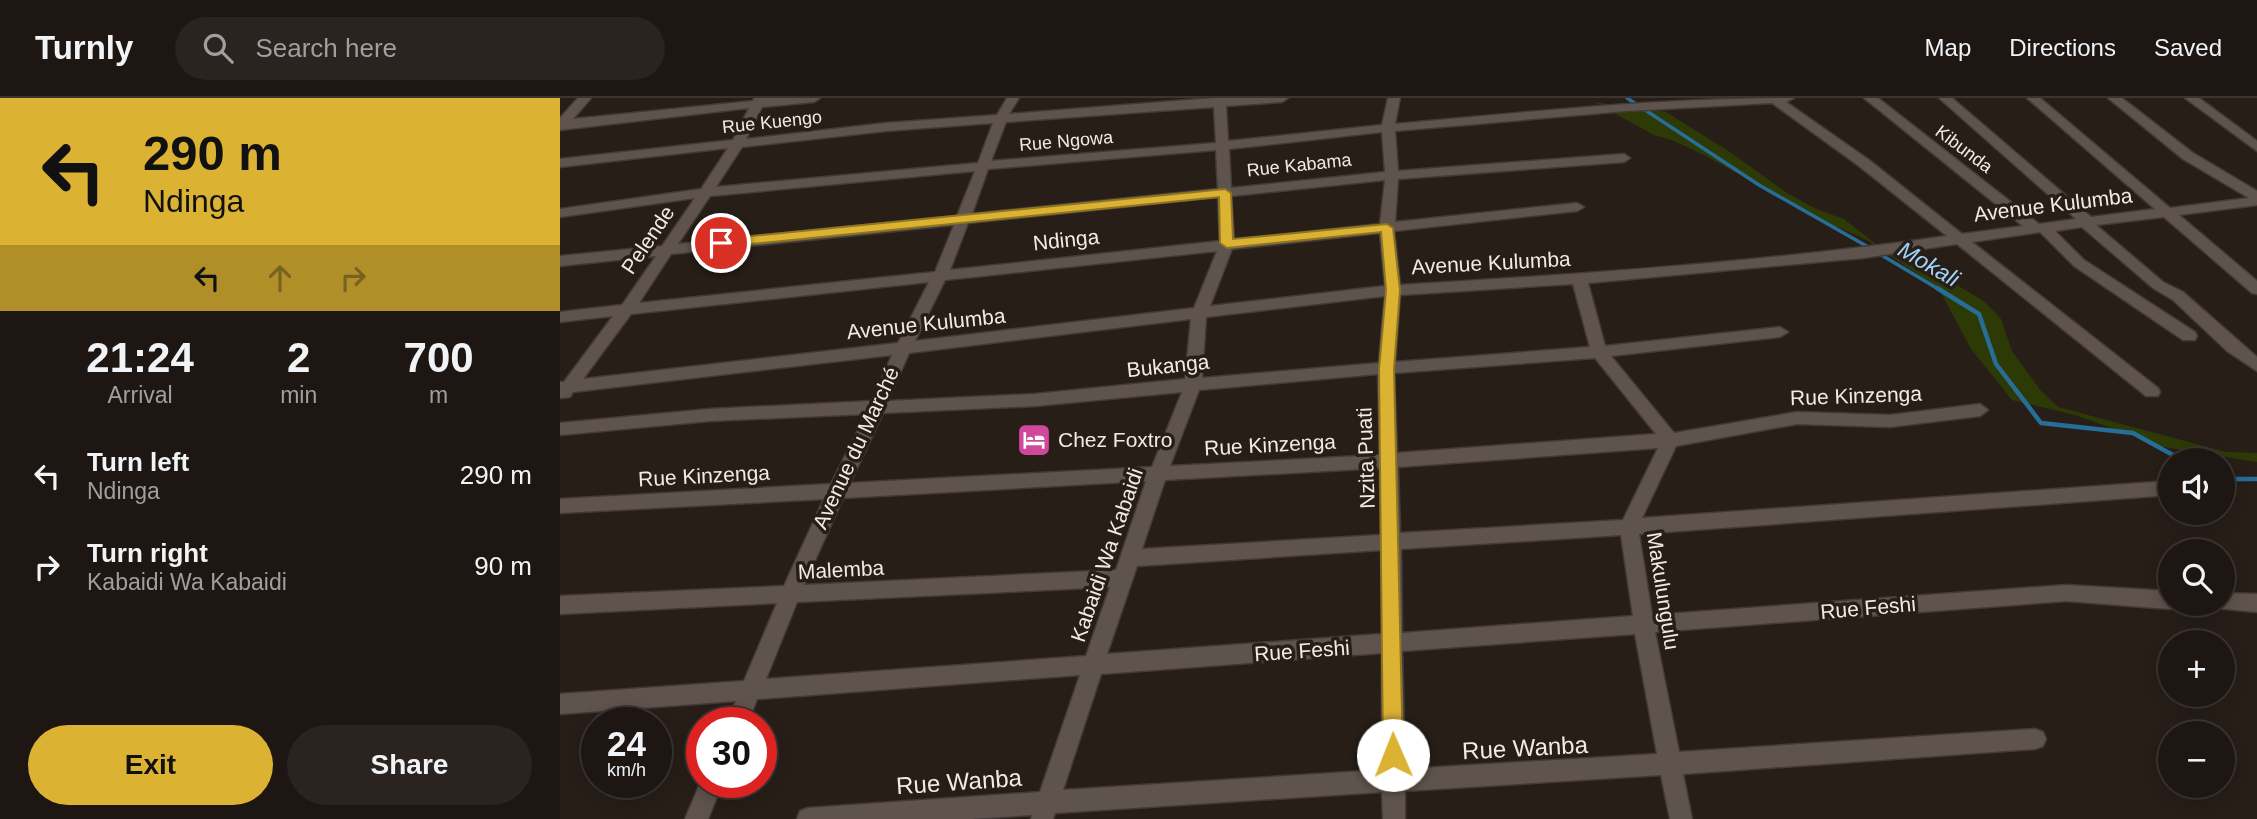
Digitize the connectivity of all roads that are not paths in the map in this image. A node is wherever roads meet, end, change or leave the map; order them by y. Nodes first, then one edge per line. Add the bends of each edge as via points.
1 (584, 98) edge
2 (814, 98) edge
3 (1013, 98) edge
4 (1282, 98) edge
5 (1394, 98) edge
6 (1870, 98) edge
7 (1945, 98) edge
8 (2033, 98) edge
9 (2114, 98) edge
10 (2191, 98) edge
11 (1782, 99) edge
12 (759, 101) edge
13 (1220, 101) edge
14 (1001, 118) junction
15 (560, 125) edge
16 (1388, 128) junction
17 (737, 144) junction
18 (1222, 146) junction
19 (2257, 147) edge
20 (1624, 158) dead end
21 (560, 163) edge
22 (983, 166) junction
23 (1392, 175) junction
24 (706, 192) junction
25 (1225, 193) junction
26 (2257, 199) edge
27 (1577, 207) dead end
28 (2166, 212) junction
29 (560, 213) edge
30 (962, 218) junction
31 (2086, 222) junction
32 (1387, 228) junction
33 (2039, 228) junction
34 (1960, 238) junction
35 (1227, 243) junction
36 (668, 249) junction
37 (560, 261) edge
38 (939, 275) junction
39 (1579, 279) junction
40 (2257, 289) edge
41 (1393, 290) junction
42 (626, 309) junction
43 (1199, 314) junction
44 (560, 317) edge
45 (1780, 332) dead end
46 (2189, 336) dead end
47 (903, 347) junction
48 (1599, 352) junction
49 (2257, 365) edge
50 (1386, 369) junction
51 (1193, 385) junction
52 (562, 391) edge
53 (2152, 392) dead end
54 (878, 407) junction
55 (1980, 410) dead end
56 (560, 429) edge
57 (1670, 440) junction
58 (1388, 461) junction
59 (1158, 473) junction
60 (2158, 489) edge
61 (836, 492) junction
62 (560, 506) edge
63 (1629, 527) junction
64 (1391, 541) junction
65 (1130, 558) junction
66 (1124, 578) junction
67 (792, 595) junction
68 (2158, 599) edge
69 (2235, 602) edge
70 (2257, 603) edge
71 (560, 605) edge
72 (1644, 626) junction
73 (1390, 644) junction
74 (1094, 667) junction
75 (750, 692) junction
76 (560, 704) edge
77 (744, 707) edge
78 (2035, 739) dead end
79 (1670, 766) junction
80 (1394, 782) junction
81 (705, 798) edge
82 (1044, 810) edge
83 (696, 819) edge
84 (808, 819) edge
85 (1394, 819) edge
86 (1681, 819) edge

1 - 15 street
2 - 12 street
3 - 14 street, Avenue du Marché
4 - 13 street, Rue Kuengo
5 - 16 street, Nzita Puati
6 - 33 street, Kibunda
7 - 31 street
8 - 28 street
9 - 26 street via 2188,156
10 - 19 street
11 - 16 street, Rue Ngowa
11 - 34 street
12 - 15 street
12 - 17 street, Pelende
13 - 14 street, Rue Kuengo
13 - 18 street, Kabaidi Wa Kabaidi
14 - 17 street, Rue Kuengo
14 - 22 street, Avenue du Marché
16 - 18 street, Rue Ngowa
16 - 23 street, Nzita Puati
17 - 21 street, Rue Kuengo
17 - 24 street, Pelende
18 - 22 street, Rue Ngowa
18 - 25 street, Kabaidi Wa Kabaidi
20 - 23 street, Rue Kabama
22 - 24 street, Rue Ngowa
22 - 30 street, Avenue du Marché
23 - 25 street, Rue Kabama
23 - 32 street, Nzita Puati
24 - 29 street, Rue Ngowa
24 - 36 street, Pelende
25 - 30 street, Rue Kabama
25 - 35 street, Kabaidi Wa Kabaidi
26 - 28 street, Avenue Kulumba
27 - 32 street, Ndinga
28 - 31 street, Avenue Kulumba
28 - 40 street
30 - 36 street, Rue Kabama
30 - 38 street, Avenue du Marché
31 - 33 street, Avenue Kulumba
31 - 49 street
32 - 35 street, Ndinga
32 - 41 street, Nzita Puati
33 - 34 street, Avenue Kulumba
33 - 46 street, Kibunda via 2079,263
34 - 39 street, Avenue Kulumba via 1863,253
34 - 53 street
35 - 38 street, Ndinga
35 - 43 street, Kabaidi Wa Kabaidi
36 - 37 street, Rue Kabama
36 - 42 street, Pelende
38 - 42 street, Ndinga
38 - 47 street, Avenue du Marché
39 - 41 street, Avenue Kulumba
39 - 48 street
41 - 43 street, Avenue Kulumba
41 - 50 street, Nzita Puati
42 - 44 street, Ndinga
42 - 52 street, Pelende
43 - 47 street, Avenue Kulumba
43 - 51 street, Kabaidi Wa Kabaidi
45 - 48 street, Bukanga
47 - 52 street, Avenue Kulumba
47 - 54 street, Avenue du Marché
48 - 50 street, Bukanga
48 - 57 street
50 - 51 street, Bukanga
50 - 58 street, Nzita Puati
51 - 54 street, Bukanga via 1035,400
51 - 59 street, Kabaidi Wa Kabaidi
54 - 56 street, Bukanga via 710,415
54 - 61 street, Avenue du Marché
55 - 57 street, Rue Kinzenga via 1890,421 1797,418
57 - 58 street, Rue Kinzenga
57 - 63 street, Makulungulu
58 - 59 street, Rue Kinzenga
58 - 64 street, Nzita Puati
59 - 61 street, Rue Kinzenga
59 - 65 street, Kabaidi Wa Kabaidi
60 - 63 street
61 - 62 street, Rue Kinzenga
61 - 67 street, Avenue du Marché
63 - 64 street
63 - 72 street, Makulungulu
64 - 65 street
64 - 73 street, Nzita Puati
65 - 66 street, Kabaidi Wa Kabaidi
66 - 67 street, Malemba
66 - 74 street, Kabaidi Wa Kabaidi
67 - 71 street, Malemba
67 - 75 street, Avenue du Marché
68 - 72 street, Rue Feshi via 2066,593
69 - 70 street
72 - 73 street, Rue Feshi
72 - 79 street, Makulungulu
73 - 74 street, Rue Feshi
73 - 80 street, Nzita Puati
74 - 75 street, Rue Feshi
74 - 82 street, Kabaidi Wa Kabaidi
75 - 76 street, Rue Feshi
75 - 77 street, Avenue du Marché
78 - 79 street, Rue Wanba
79 - 80 street, Rue Wanba
79 - 86 street, Makulungulu
80 - 82 street, Rue Wanba
80 - 85 street, Nzita Puati
81 - 83 street
82 - 84 street, Rue Wanba

